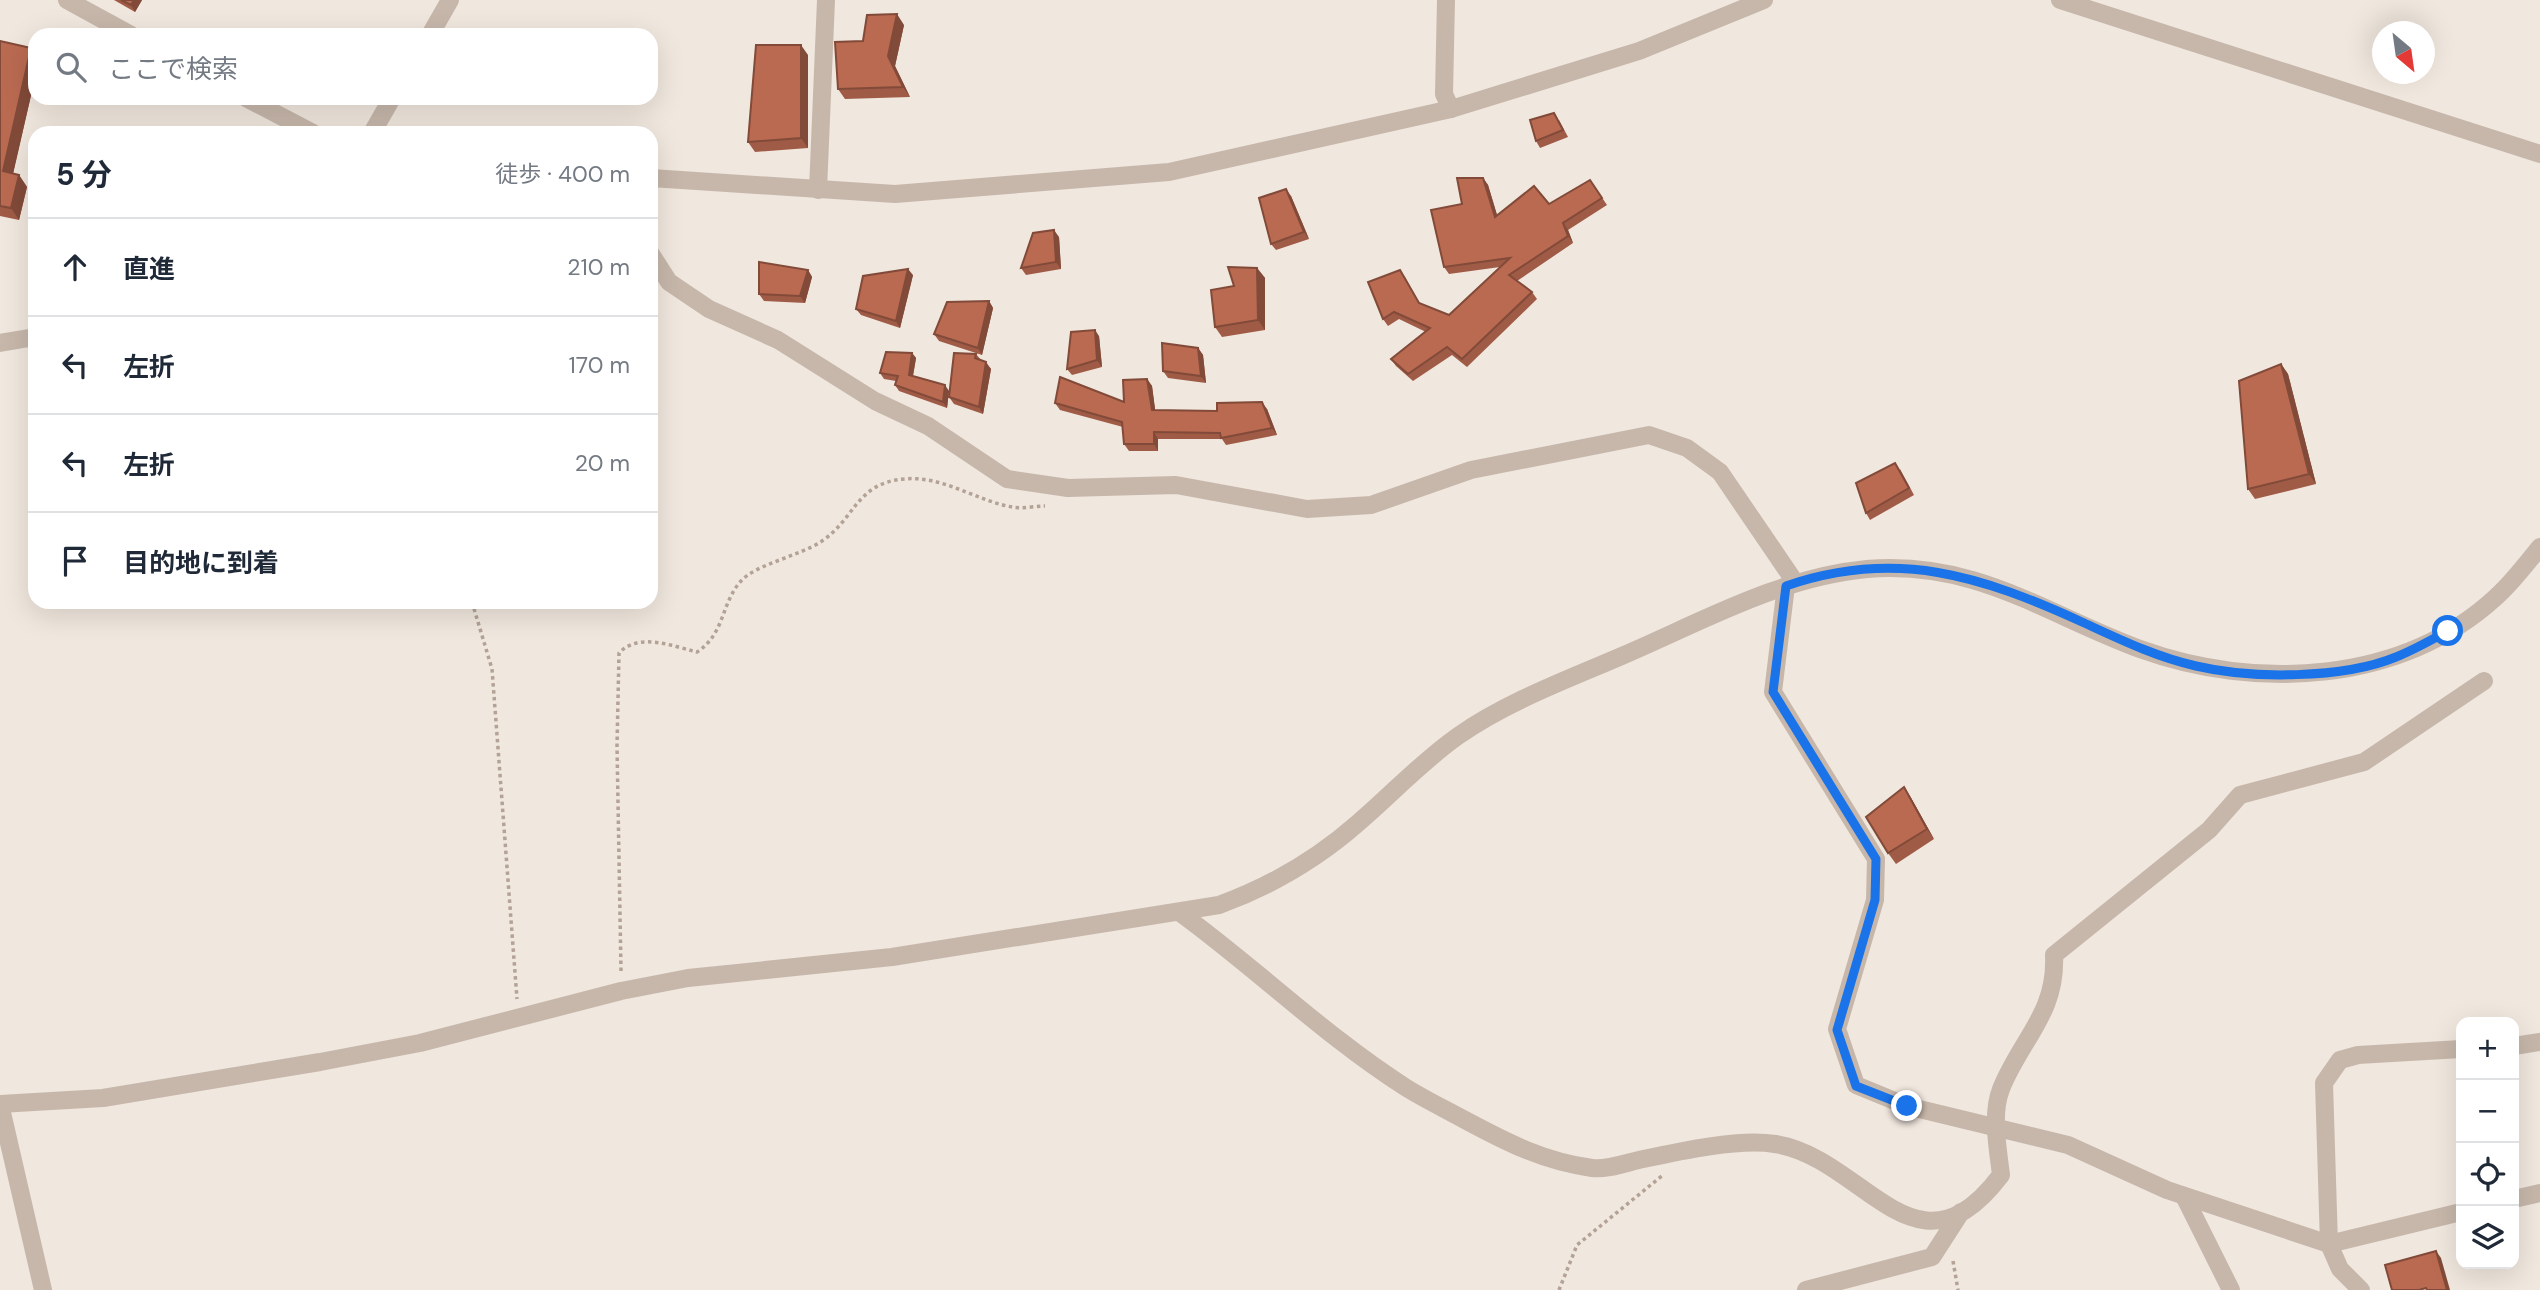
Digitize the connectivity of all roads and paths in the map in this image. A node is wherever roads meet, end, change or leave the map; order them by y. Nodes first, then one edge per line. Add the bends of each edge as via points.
1 (67, 0) edge
2 (450, 0) edge
3 (826, 0) edge
4 (1446, 0) edge
5 (1764, 0) edge
6 (2060, 0) edge
7 (118, 28) edge
8 (434, 28) edge
9 (259, 105) edge
10 (388, 105) edge
11 (1451, 109) junction
12 (300, 126) edge
13 (376, 126) edge
14 (2540, 154) edge
15 (658, 179) edge
16 (818, 190) junction
17 (658, 265) edge
18 (28, 338) edge
19 (0, 343) edge
20 (1068, 488) junction
21 (2540, 547) edge
22 (1791, 584) junction
23 (474, 609) edge
24 (2484, 681) dead end
25 (1179, 912) junction
26 (621, 991) junction
27 (518, 1016) junction
28 (2540, 1042) edge
29 (2519, 1045) edge
30 (2456, 1049) edge
31 (0, 1104) edge
32 (1996, 1127) junction
33 (1665, 1173) dead end
34 (2540, 1193) edge
35 (2184, 1196) junction
36 (2519, 1198) edge
37 (1961, 1212) junction
38 (2456, 1213) edge
39 (2329, 1244) junction
40 (43, 1290) edge
41 (1559, 1290) edge
42 (1806, 1290) edge
43 (2231, 1290) edge
44 (2361, 1290) edge

1 - 7 street
2 - 8 street
3 - 16 street
4 - 11 street via 1444,94
5 - 11 street via 1639,51
6 - 14 street
9 - 12 street
10 - 13 street
11 - 16 street via 1169,172 895,194
15 - 16 street
17 - 20 street via 669,282 709,309 778,340 875,401 928,426 1007,479
18 - 19 street
20 - 22 street via 1176,485 1307,509 1371,505 1471,470 1649,435 1687,448 1720,472
20 - 26 path via 1058,505 1013,508 966,490 908,478 884,482 861,496 826,539 740,582 711,642 696,652 648,640 626,646 619,653
21 - 22 street via 2496,598 2448,631 2393,658 2327,672 2276,675 2197,667 2138,648 2001,587 1920,568 1868,569
22 - 25 street via 1543,690 1461,733 1308,863 1263,889 1219,905
22 - 32 street via 1773,692 1876,859 1875,900 1837,1030 1856,1086 1907,1106
23 - 27 path via 492,668
24 - 32 street via 2364,762 2240,795 2209,830 2054,955 2055,981 2000,1091
25 - 26 street via 917,953 688,978
25 - 37 street via 1397,1082 1546,1160 1597,1168 1702,1147 1775,1143 1818,1159 1909,1219 1936,1223
26 - 27 street
27 - 31 street via 420,1043 166,1089
28 - 29 street
30 - 39 street via 2358,1055 2340,1060 2331,1069 2324,1083
31 - 40 street
32 - 35 street via 2068,1145
32 - 37 street via 2001,1175 1983,1199
33 - 41 path via 1577,1245
34 - 36 street
35 - 39 street
35 - 43 street
37 - 42 street via 1932,1257
38 - 39 street
39 - 44 street via 2340,1269

